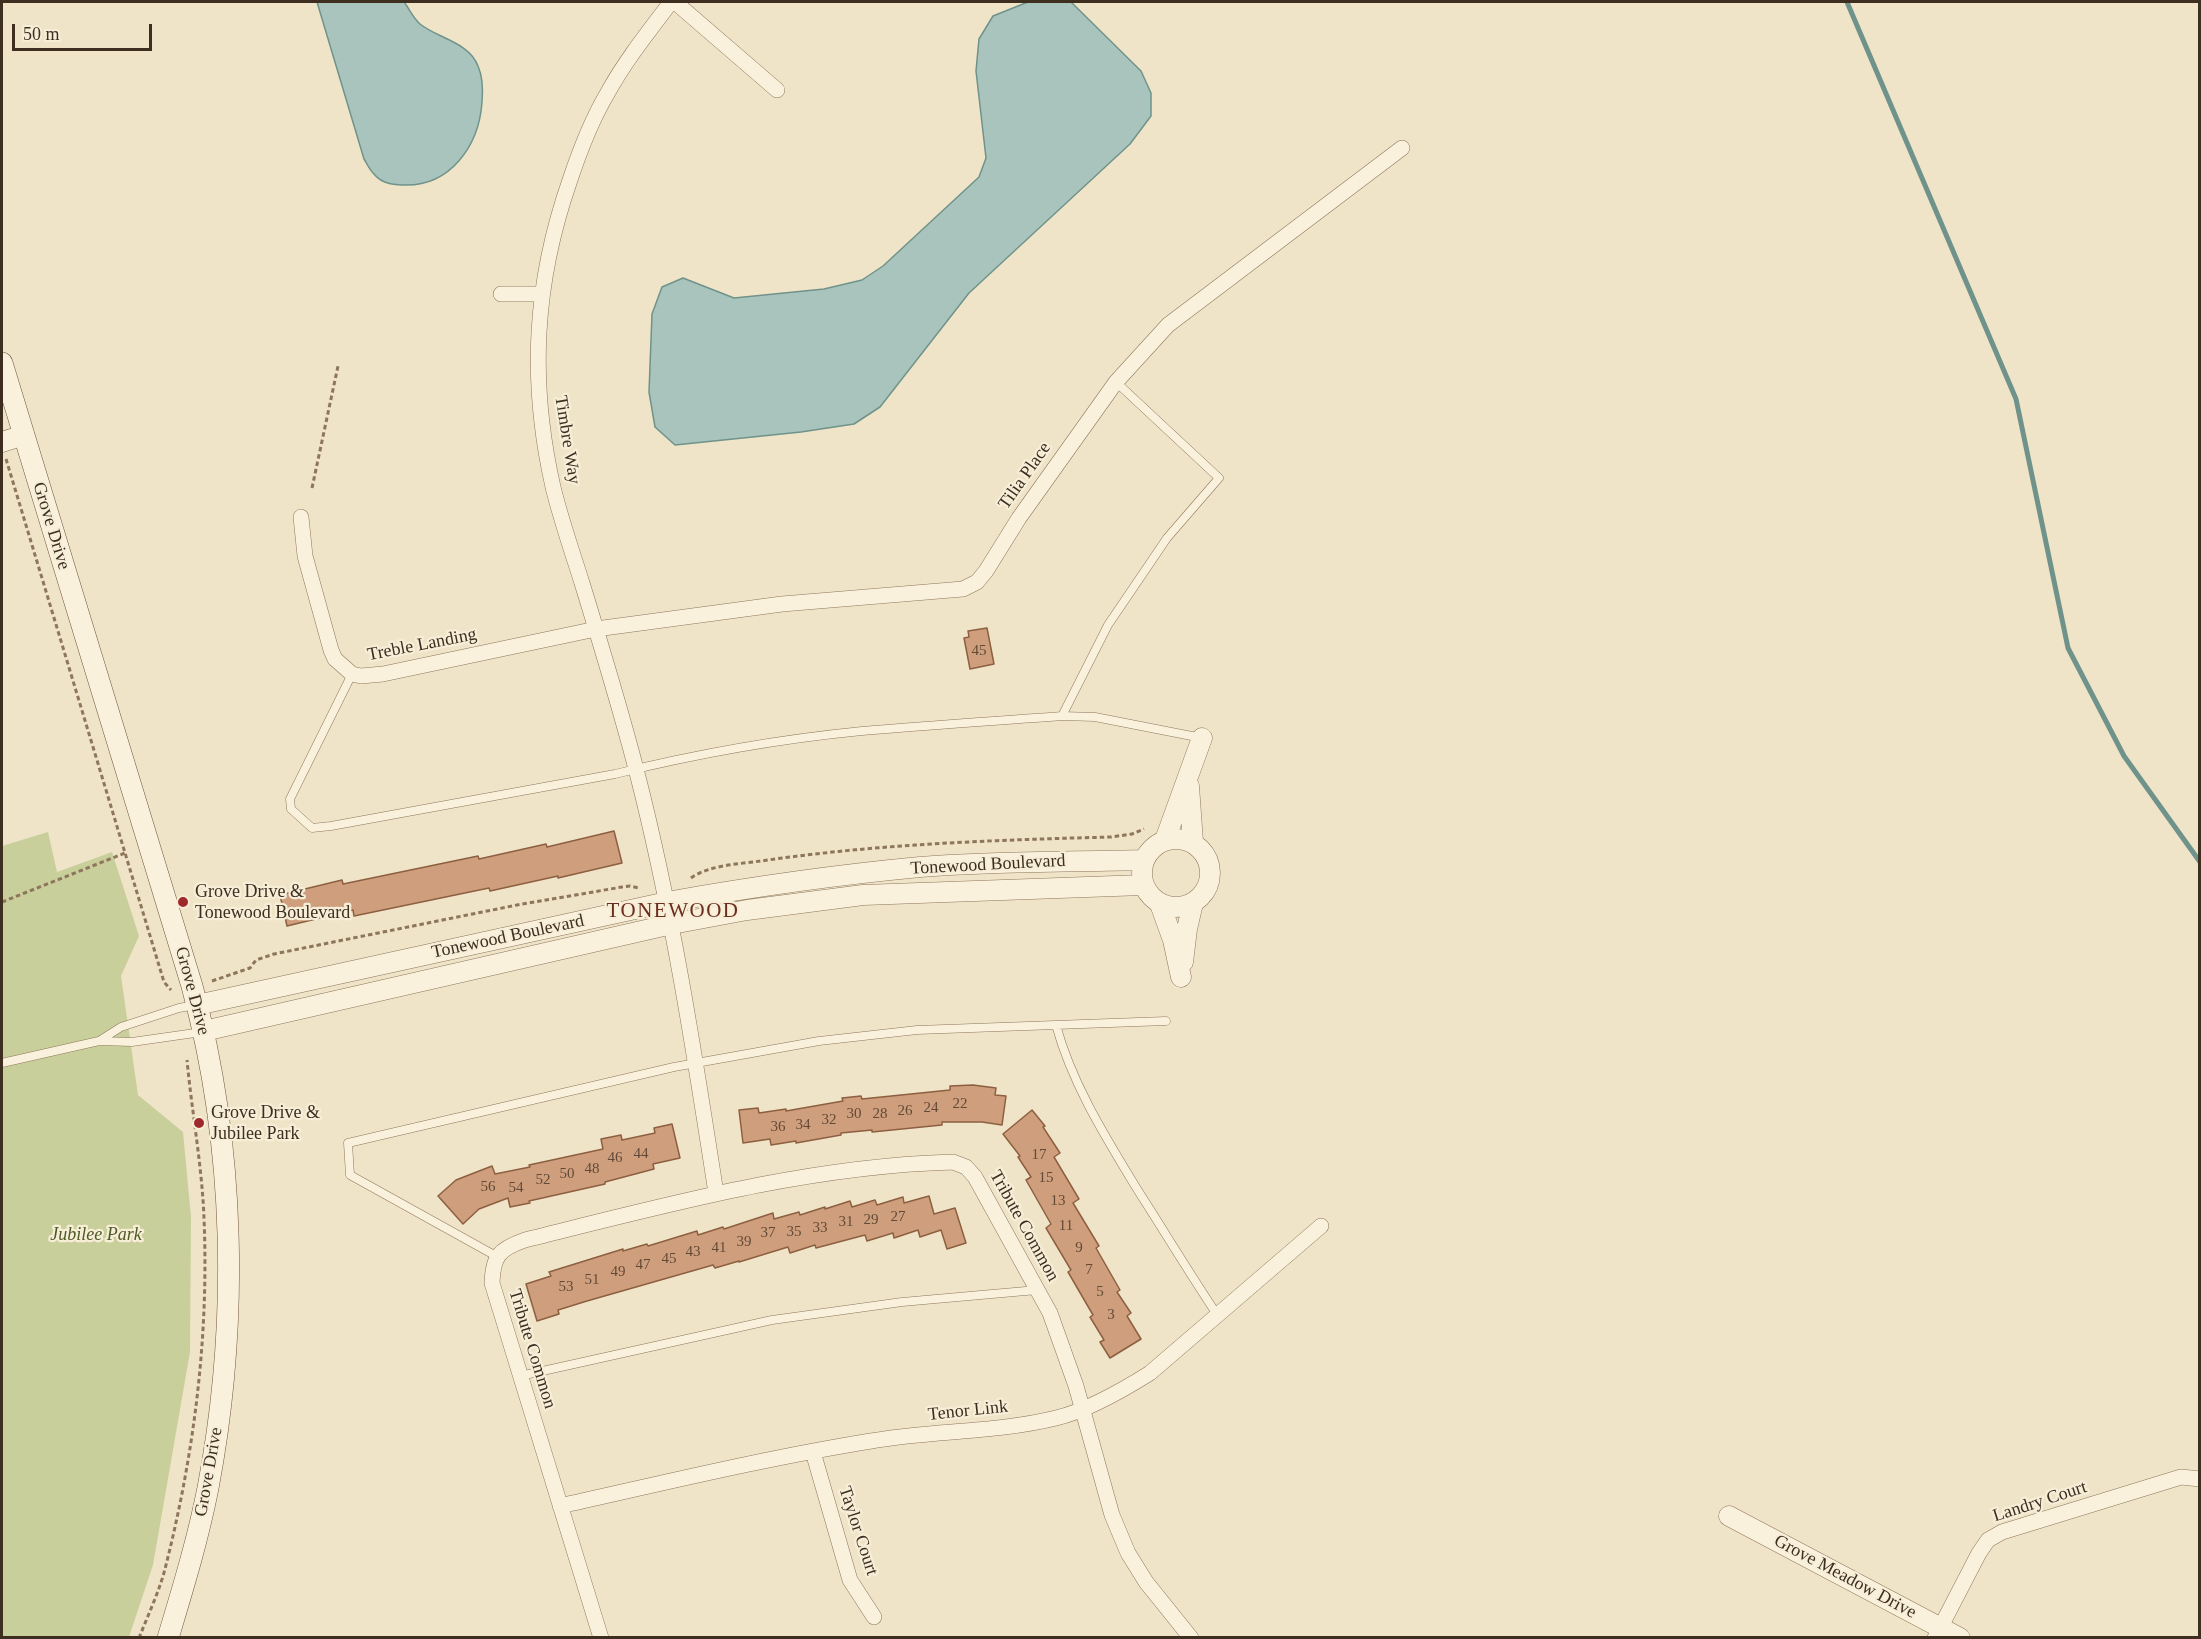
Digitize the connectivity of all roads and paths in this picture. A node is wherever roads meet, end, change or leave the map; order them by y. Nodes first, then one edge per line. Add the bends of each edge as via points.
1 (673, 2) edge
2 (777, 90) dead end
3 (1402, 148) dead end
4 (501, 294) dead end
5 (541, 294) junction
6 (2, 363) edge
7 (338, 366) dead end
8 (1116, 382) junction
9 (7, 399) edge
10 (24, 435) junction
11 (2, 442) edge
12 (312, 488) dead end
13 (301, 517) dead end
14 (596, 629) junction
15 (352, 674) junction
16 (1062, 716) junction
17 (1202, 738) joint
18 (636, 769) junction
19 (1189, 771) junction
20 (1165, 840) junction
21 (1193, 843) junction
22 (125, 853) dead end
23 (1144, 860) junction
24 (1143, 885) junction
25 (643, 890) dead end
26 (667, 902) junction
27 (2, 903) edge
28 (1193, 903) junction
29 (1160, 904) junction
30 (672, 924) junction
31 (250, 968) dead end
32 (197, 1005) junction
33 (1166, 1021) dead end
34 (1056, 1025) junction
35 (204, 1031) junction
36 (99, 1041) junction
37 (696, 1062) junction
38 (2, 1064) edge
39 (716, 1193) junction
40 (1321, 1226) dead end
41 (496, 1256) junction
42 (1037, 1290) junction
43 (1218, 1316) junction
44 (520, 1376) junction
45 (1082, 1409) junction
46 (813, 1452) junction
47 (2199, 1479) edge
48 (560, 1506) junction
49 (1730, 1516) dead end
50 (874, 1617) dead end
51 (1938, 1632) edge
52 (168, 1638) edge
53 (601, 1638) edge
54 (1191, 1638) edge
55 (1960, 1638) edge

1 - 2 street
1 - 5 street, Timbre Way via 631,57 596,115 562,201
3 - 8 street, Tilia Place via 1168,325
4 - 5 street
5 - 14 street, Timbre Way via 539,382 547,456
6 - 9 main road, Grove Drive
7 - 12 path
8 - 14 street, Tilia Place via 1018,518 986,571 977,582 963,589 782,604
8 - 16 lane via 1219,478 1167,538 1108,625
9 - 10 main road, Grove Drive
10 - 11 street
10 - 32 main road, Grove Drive
13 - 15 street, Treble Landing via 305,556 331,650
14 - 15 street, Treble Landing via 383,674
14 - 18 street, Timbre Way
15 - 18 lane via 290,799 291,809 312,828
16 - 17 lane via 1095,717
16 - 18 lane via 803,738
17 - 19 street
18 - 26 street, Timbre Way
19 - 20 street
19 - 21 street
20 - 21 street via 1180,838
20 - 23 street via 1151,849
21 - 28 street via 1203,851 1211,869 1206,891
22 - 27 path
23 - 24 street
23 - 26 street, Tonewood Boulevard via 922,867 807,879
24 - 29 street
24 - 30 street, Tonewood Boulevard via 863,895
25 - 31 path via 630,886 517,905 274,954 256,960
26 - 30 street, Timbre Way
26 - 32 street, Tonewood Boulevard
28 - 29 street via 1177,908
28 - 29 street via 1181,977
30 - 35 street, Tonewood Boulevard
30 - 37 street
32 - 35 main road, Grove Drive
32 - 36 lane via 121,1027
33 - 34 lane
34 - 37 lane via 917,1030 819,1041
34 - 43 lane via 1071,1068 1118,1156
35 - 36 lane via 132,1042
35 - 52 main road, Grove Drive via 220,1132 228,1234 228,1327 208,1488
36 - 38 lane
37 - 39 street
37 - 41 lane via 348,1143 350,1175
39 - 41 street, Tribute Common via 525,1240
39 - 42 street, Tribute Common via 846,1170 953,1162 966,1167 975,1177
40 - 43 street, Tenor Link
41 - 44 street, Tribute Common via 492,1283
42 - 44 lane via 902,1302 772,1320
42 - 45 street, Tribute Common via 1060,1338
43 - 45 street, Tenor Link via 1134,1384
44 - 48 street, Tribute Common
45 - 46 street, Tenor Link via 1036,1423 873,1440
45 - 54 street, Tribute Common via 1112,1515 1128,1552 1146,1582
46 - 48 street, Tenor Link
46 - 50 street, Taylor Court via 850,1580
47 - 51 street, Landry Court via 2181,1477 2002,1532 1988,1540
48 - 53 street, Tribute Common
49 - 51 street, Grove Meadow Drive
51 - 55 street, Grove Meadow Drive

